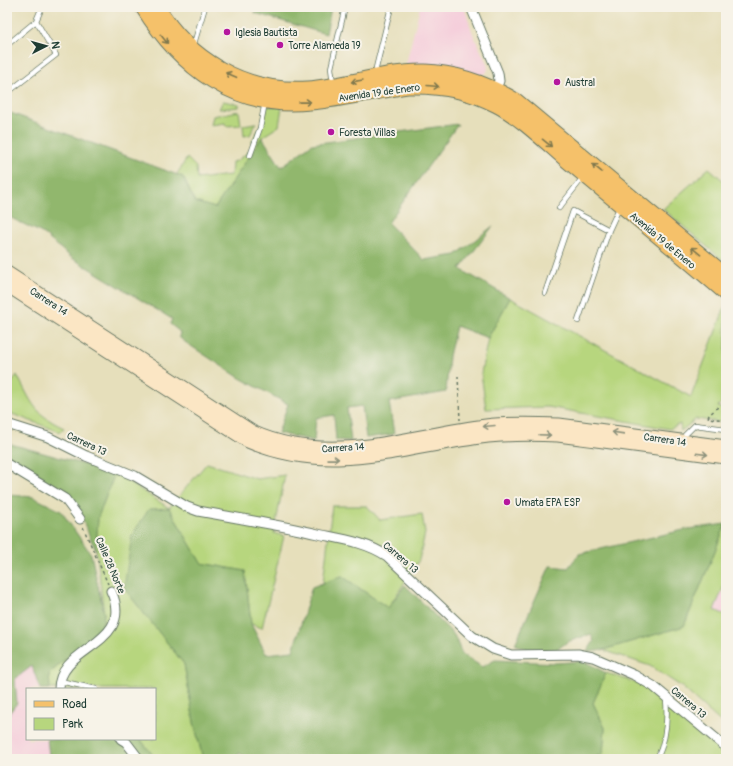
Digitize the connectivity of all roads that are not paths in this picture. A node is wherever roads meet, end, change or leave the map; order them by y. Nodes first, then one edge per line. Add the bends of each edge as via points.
1 (42, 7) edge
2 (142, 7) edge
3 (157, 7) edge
4 (205, 7) edge
5 (345, 7) edge
6 (391, 7) edge
7 (471, 7) edge
8 (36, 21) junction
9 (7, 45) edge
10 (192, 50) junction
11 (377, 77) junction
12 (334, 85) junction
13 (7, 93) edge
14 (267, 93) junction
15 (492, 95) junction
16 (250, 156) dead end
17 (585, 175) junction
18 (621, 205) junction
19 (559, 208) dead end
20 (609, 230) junction
21 (7, 274) edge
22 (726, 276) edge
23 (7, 285) edge
24 (545, 293) dead end
25 (726, 293) edge
26 (578, 321) dead end
27 (7, 424) edge
28 (726, 429) edge
29 (682, 442) junction
30 (726, 447) edge
31 (726, 457) edge
32 (7, 464) edge
33 (80, 519) road end
34 (113, 594) road end
35 (59, 684) edge
36 (89, 688) edge
37 (666, 697) junction
38 (123, 740) edge
39 (726, 747) edge
40 (139, 759) edge
41 (657, 759) edge

1 - 8 lane
2 -> 14 main road, Avenida 19 de Enero via 170,46 199,72 222,86
3 - 10 main road, Avenida 19 de Enero via 167,23
4 - 10 lane
5 - 12 lane via 331,68
6 - 11 lane via 376,68
7 - 15 street via 498,73 499,82
8 - 9 lane
8 - 13 lane via 56,55
14 -> 10 main road, Avenida 19 de Enero via 228,74
11 -> 12 main road, Avenida 19 de Enero
11 - 15 main road, Avenida 19 de Enero via 406,72 435,72 472,80
12 - 14 main road, Avenida 19 de Enero
14 -> 15 main road, Avenida 19 de Enero via 310,102 422,85
14 - 16 lane via 260,128
15 -> 17 main road, Avenida 19 de Enero via 508,112
22 -> 15 main road, Avenida 19 de Enero via 516,101
17 - 18 main road, Avenida 19 de Enero
17 - 19 lane
18 - 20 lane
18 - 25 main road, Avenida 19 de Enero
20 - 24 lane via 573,211
20 - 26 lane
29 -> 21 main road, Carrera 14 via 559,425 487,426 352,448 310,448 272,441 252,432
23 -> 31 main road, Carrera 14 via 248,441 274,451 310,458 354,458 487,436 535,434
27 - 37 street, Carrera 13 via 48,437 134,476 198,511 272,523 376,549 387,556 472,636 493,650 511,655 578,654 593,657 634,675
28 - 29 lane via 695,425
29 - 30 main road, Carrera 14
32 - 33 street via 65,499
34 - 35 street, Calle 28 Norte via 117,610 109,632 67,666
35 - 36 lane
37 - 39 street, Carrera 13
37 - 41 lane via 668,712 665,734
38 - 40 street

